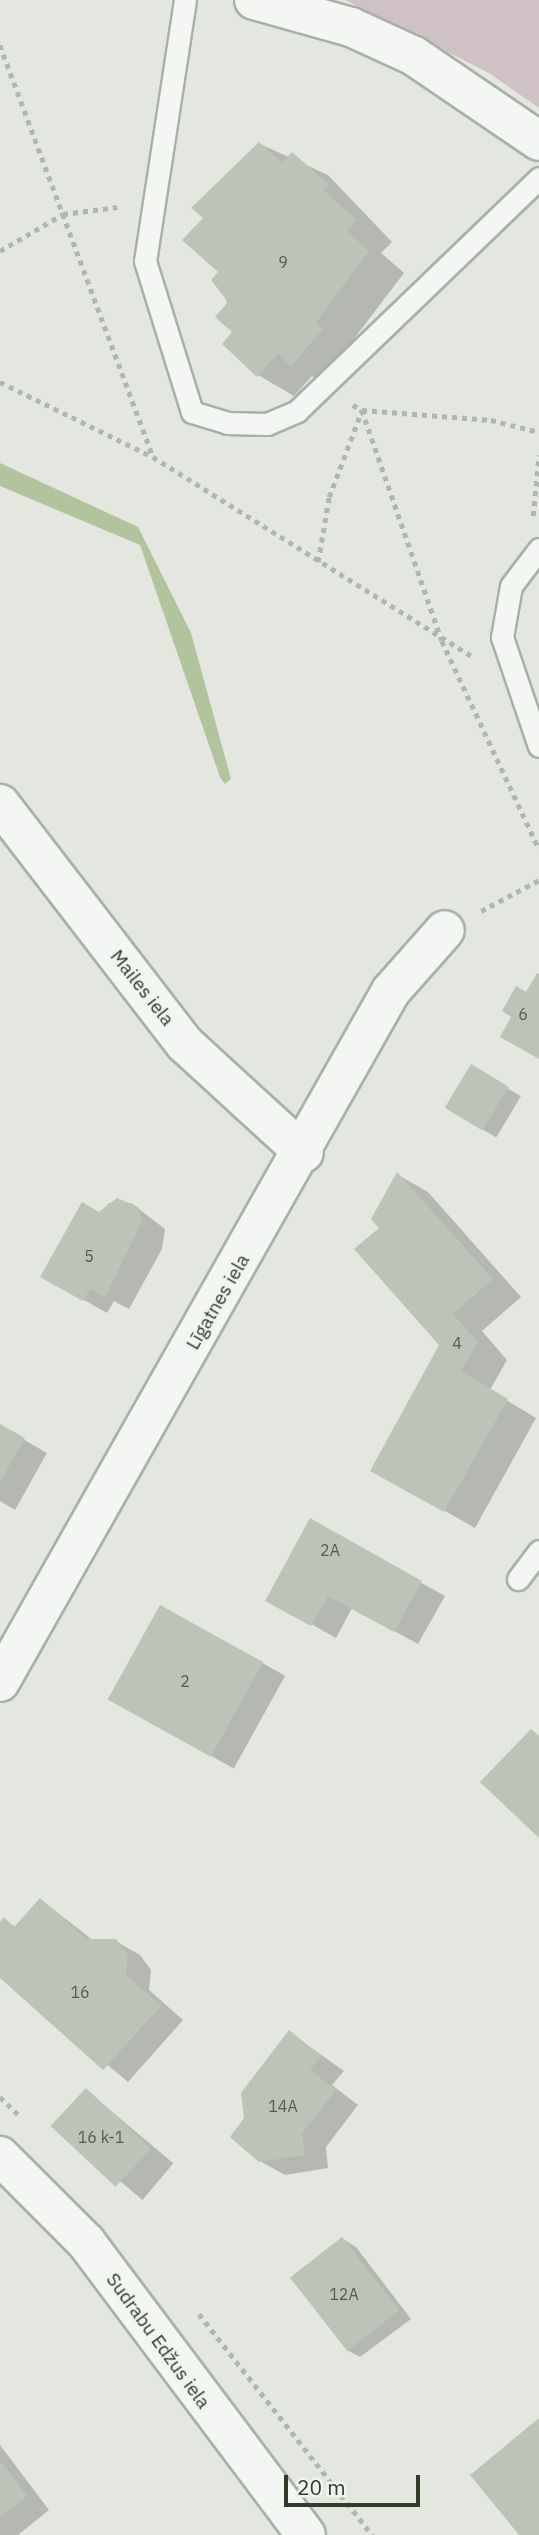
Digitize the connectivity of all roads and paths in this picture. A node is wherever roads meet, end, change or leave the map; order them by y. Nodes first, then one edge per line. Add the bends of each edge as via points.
1 (185, 0) edge
2 (254, 0) edge
3 (0, 45) edge
4 (539, 141) edge
5 (539, 178) edge
6 (153, 203) junction
7 (63, 214) junction
8 (0, 251) edge
9 (0, 382) edge
10 (321, 388) junction
11 (362, 410) junction
12 (539, 432) edge
13 (539, 455) edge
14 (153, 457) junction
15 (538, 539) edge
16 (318, 562) junction
17 (442, 640) junction
18 (517, 680) junction
19 (539, 746) edge
20 (0, 804) edge
21 (539, 849) edge
22 (539, 880) edge
23 (445, 930) joint
24 (304, 1153) junction
25 (539, 1551) edge
26 (518, 1579) dead end
27 (0, 1682) edge
28 (0, 2156) edge
29 (306, 2535) edge

1 - 6 lane
2 - 4 street via 351,27 414,56
3 - 7 path
5 - 10 lane
6 - 7 path
6 - 10 lane via 145,261 192,412 227,423 267,424 297,411
7 - 8 path
7 - 14 path
9 - 14 path
10 - 11 path
11 - 12 path via 491,419
11 - 16 path via 330,497
11 - 17 path
13 - 15 path via 530,506
14 - 16 path
15 - 18 lane via 511,586 502,637
16 - 17 path
17 - 18 path
17 - 21 path
18 - 19 lane
20 - 24 street, Mailes iela via 185,1044
22 - 23 path
23 - 24 street, Līgatnes iela via 391,991
24 - 27 street, Līgatnes iela
25 - 26 lane
28 - 29 street, Sudrabu Edžus iela via 86,2242

